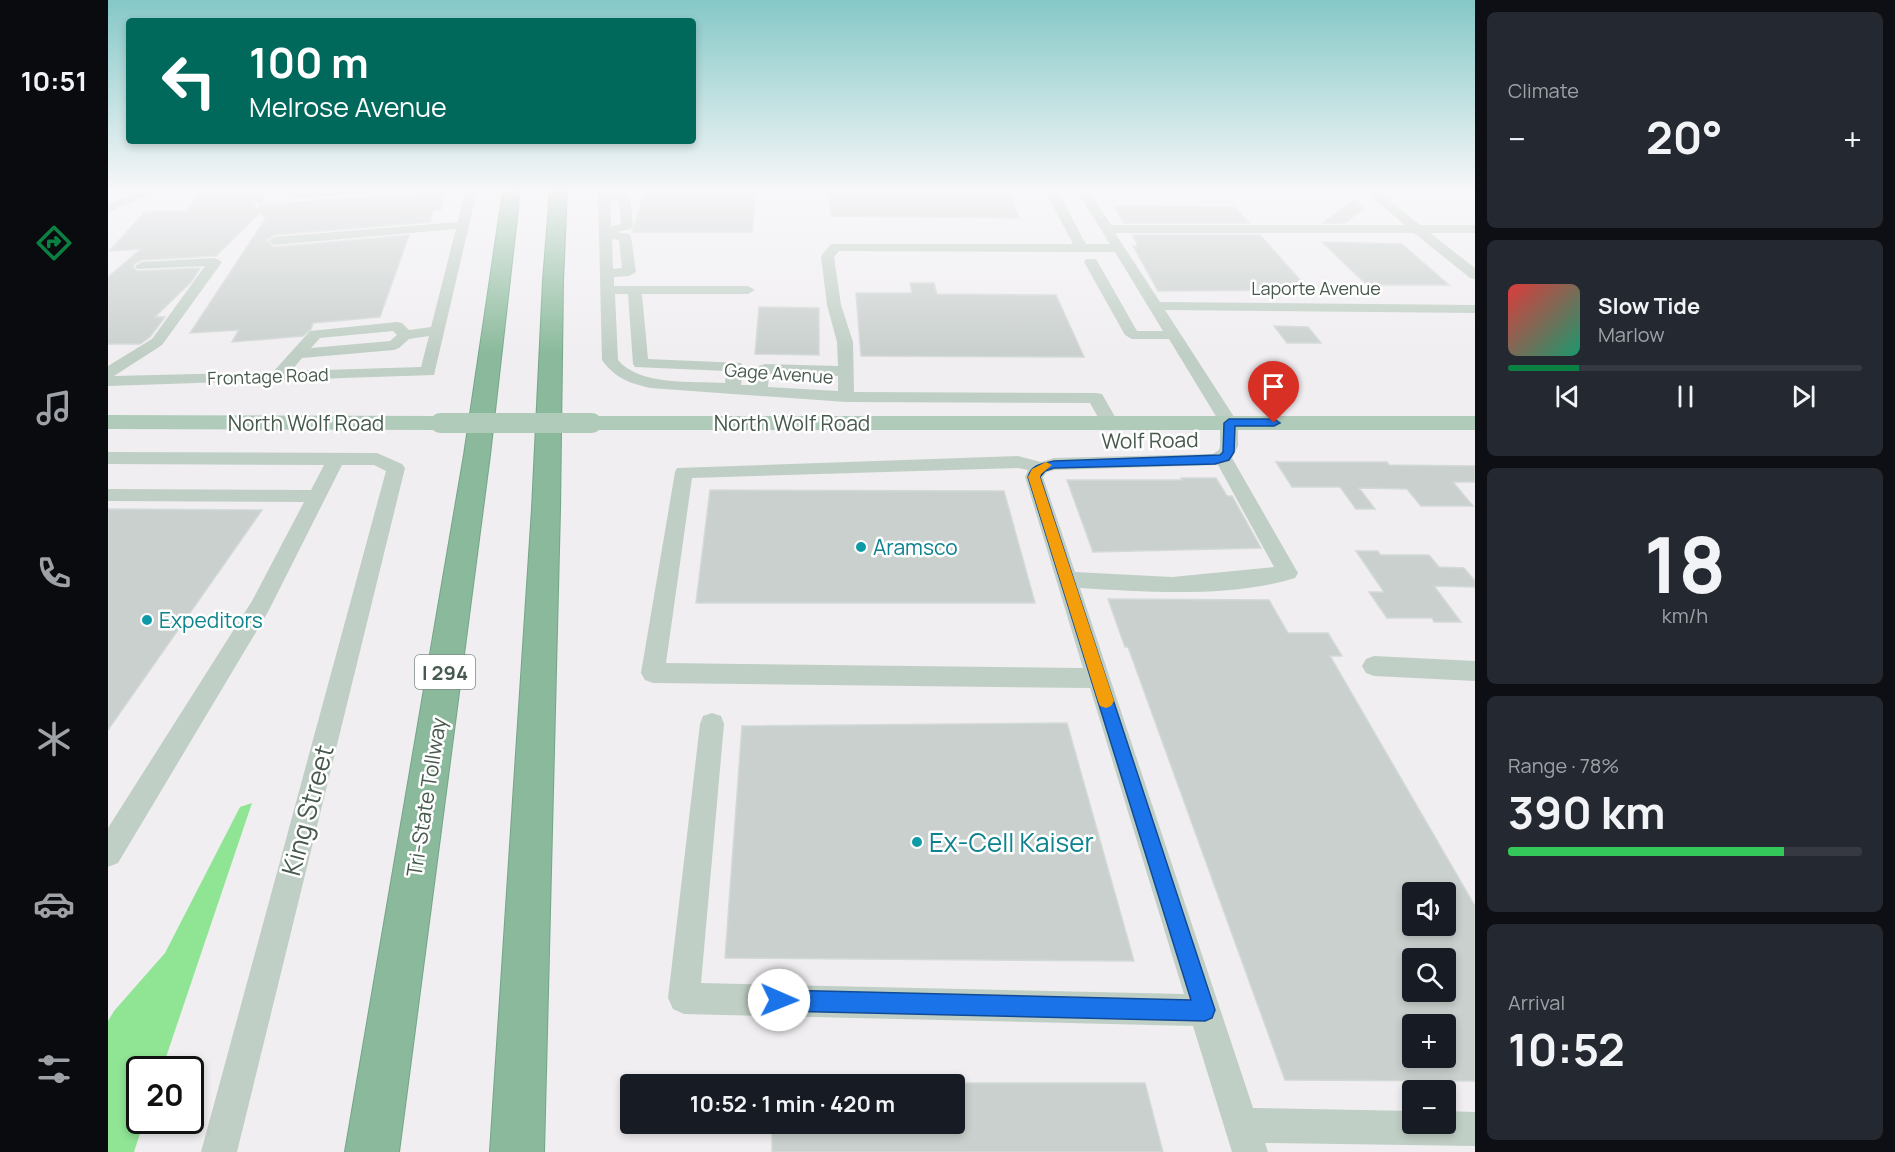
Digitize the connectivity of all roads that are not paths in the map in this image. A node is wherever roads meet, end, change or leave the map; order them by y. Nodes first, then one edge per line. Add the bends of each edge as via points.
1 (458, 245) edge
2 (505, 245) edge
3 (555, 245) edge
4 (606, 245) edge
5 (1080, 245) edge
6 (1117, 245) edge
7 (1437, 245) edge
8 (1082, 248) junction
9 (1119, 248) junction
10 (142, 266) dead end
11 (1134, 272) junction
12 (1475, 275) edge
13 (608, 290) junction
14 (635, 290) junction
15 (748, 290) dead end
16 (1156, 306) junction
17 (1475, 309) edge
18 (438, 331) junction
19 (1174, 335) junction
20 (128, 361) junction
21 (108, 362) edge
22 (846, 371) junction
23 (108, 373) edge
24 (278, 376) junction
25 (108, 381) edge
26 (732, 389) junction
27 (760, 391) junction
28 (846, 397) junction
29 (108, 422) edge
30 (1109, 422) junction
31 (1229, 423) junction
32 (1475, 423) edge
33 (108, 458) edge
34 (1223, 458) junction
35 (336, 459) junction
36 (1041, 468) junction
37 (108, 495) edge
38 (317, 496) junction
39 (1066, 579) junction
40 (1374, 666) dead end
41 (1475, 671) edge
42 (1098, 678) junction
43 (712, 724) dead end
44 (108, 853) edge
45 (1205, 1010) junction
46 (1475, 1129) edge
47 (1246, 1138) edge
48 (219, 1152) edge
49 (372, 1152) edge
50 (517, 1152) edge

1 - 18 street
2 - 49 highway, Tri-State Tollway / I 294 via 474,478
3 - 50 highway
4 - 13 street, Gage Avenue
5 - 8 street
6 - 9 street
7 - 12 street
8 - 9 street
8 - 22 street via 836,247 827,256 834,305 845,342
9 - 11 street
10 - 20 street via 215,262 157,342
11 - 16 street
11 - 19 street via 1094,268 1132,335
13 - 14 street
13 - 26 street, Gage Avenue via 610,360 617,372 650,383
14 - 15 street
14 - 26 street via 641,364 735,366
16 - 17 street, Laporte Avenue
16 - 19 street
18 - 24 street via 405,335 394,345 297,354
18 - 24 street, Frontage Road via 428,372
19 - 31 street
20 - 21 street
20 - 23 street
22 - 27 street via 765,369 761,372
22 - 28 street
24 - 25 street, Frontage Road
26 - 27 street, Gage Avenue
27 - 28 street, Gage Avenue
28 - 30 street, Gage Avenue via 1096,398
29 - 30 main road, North Wolf Road, bridge
30 - 31 main road, North Wolf Road
31 - 32 main road, North Wolf Road
31 - 34 street, Wolf Road via 1228,452
33 - 35 street
34 - 36 street, Wolf Road via 1054,464
34 - 39 street via 1288,573 1172,585
35 - 38 street
35 - 48 street, King Street via 377,459 396,468
36 - 39 street via 1034,477
36 - 42 street, Wolf Road via 1018,462 684,472 653,673
37 - 38 street
38 - 44 street via 260,606
39 - 42 street
40 - 41 street
42 - 45 street
43 - 45 street via 684,998
45 - 47 street
46 - 47 street

